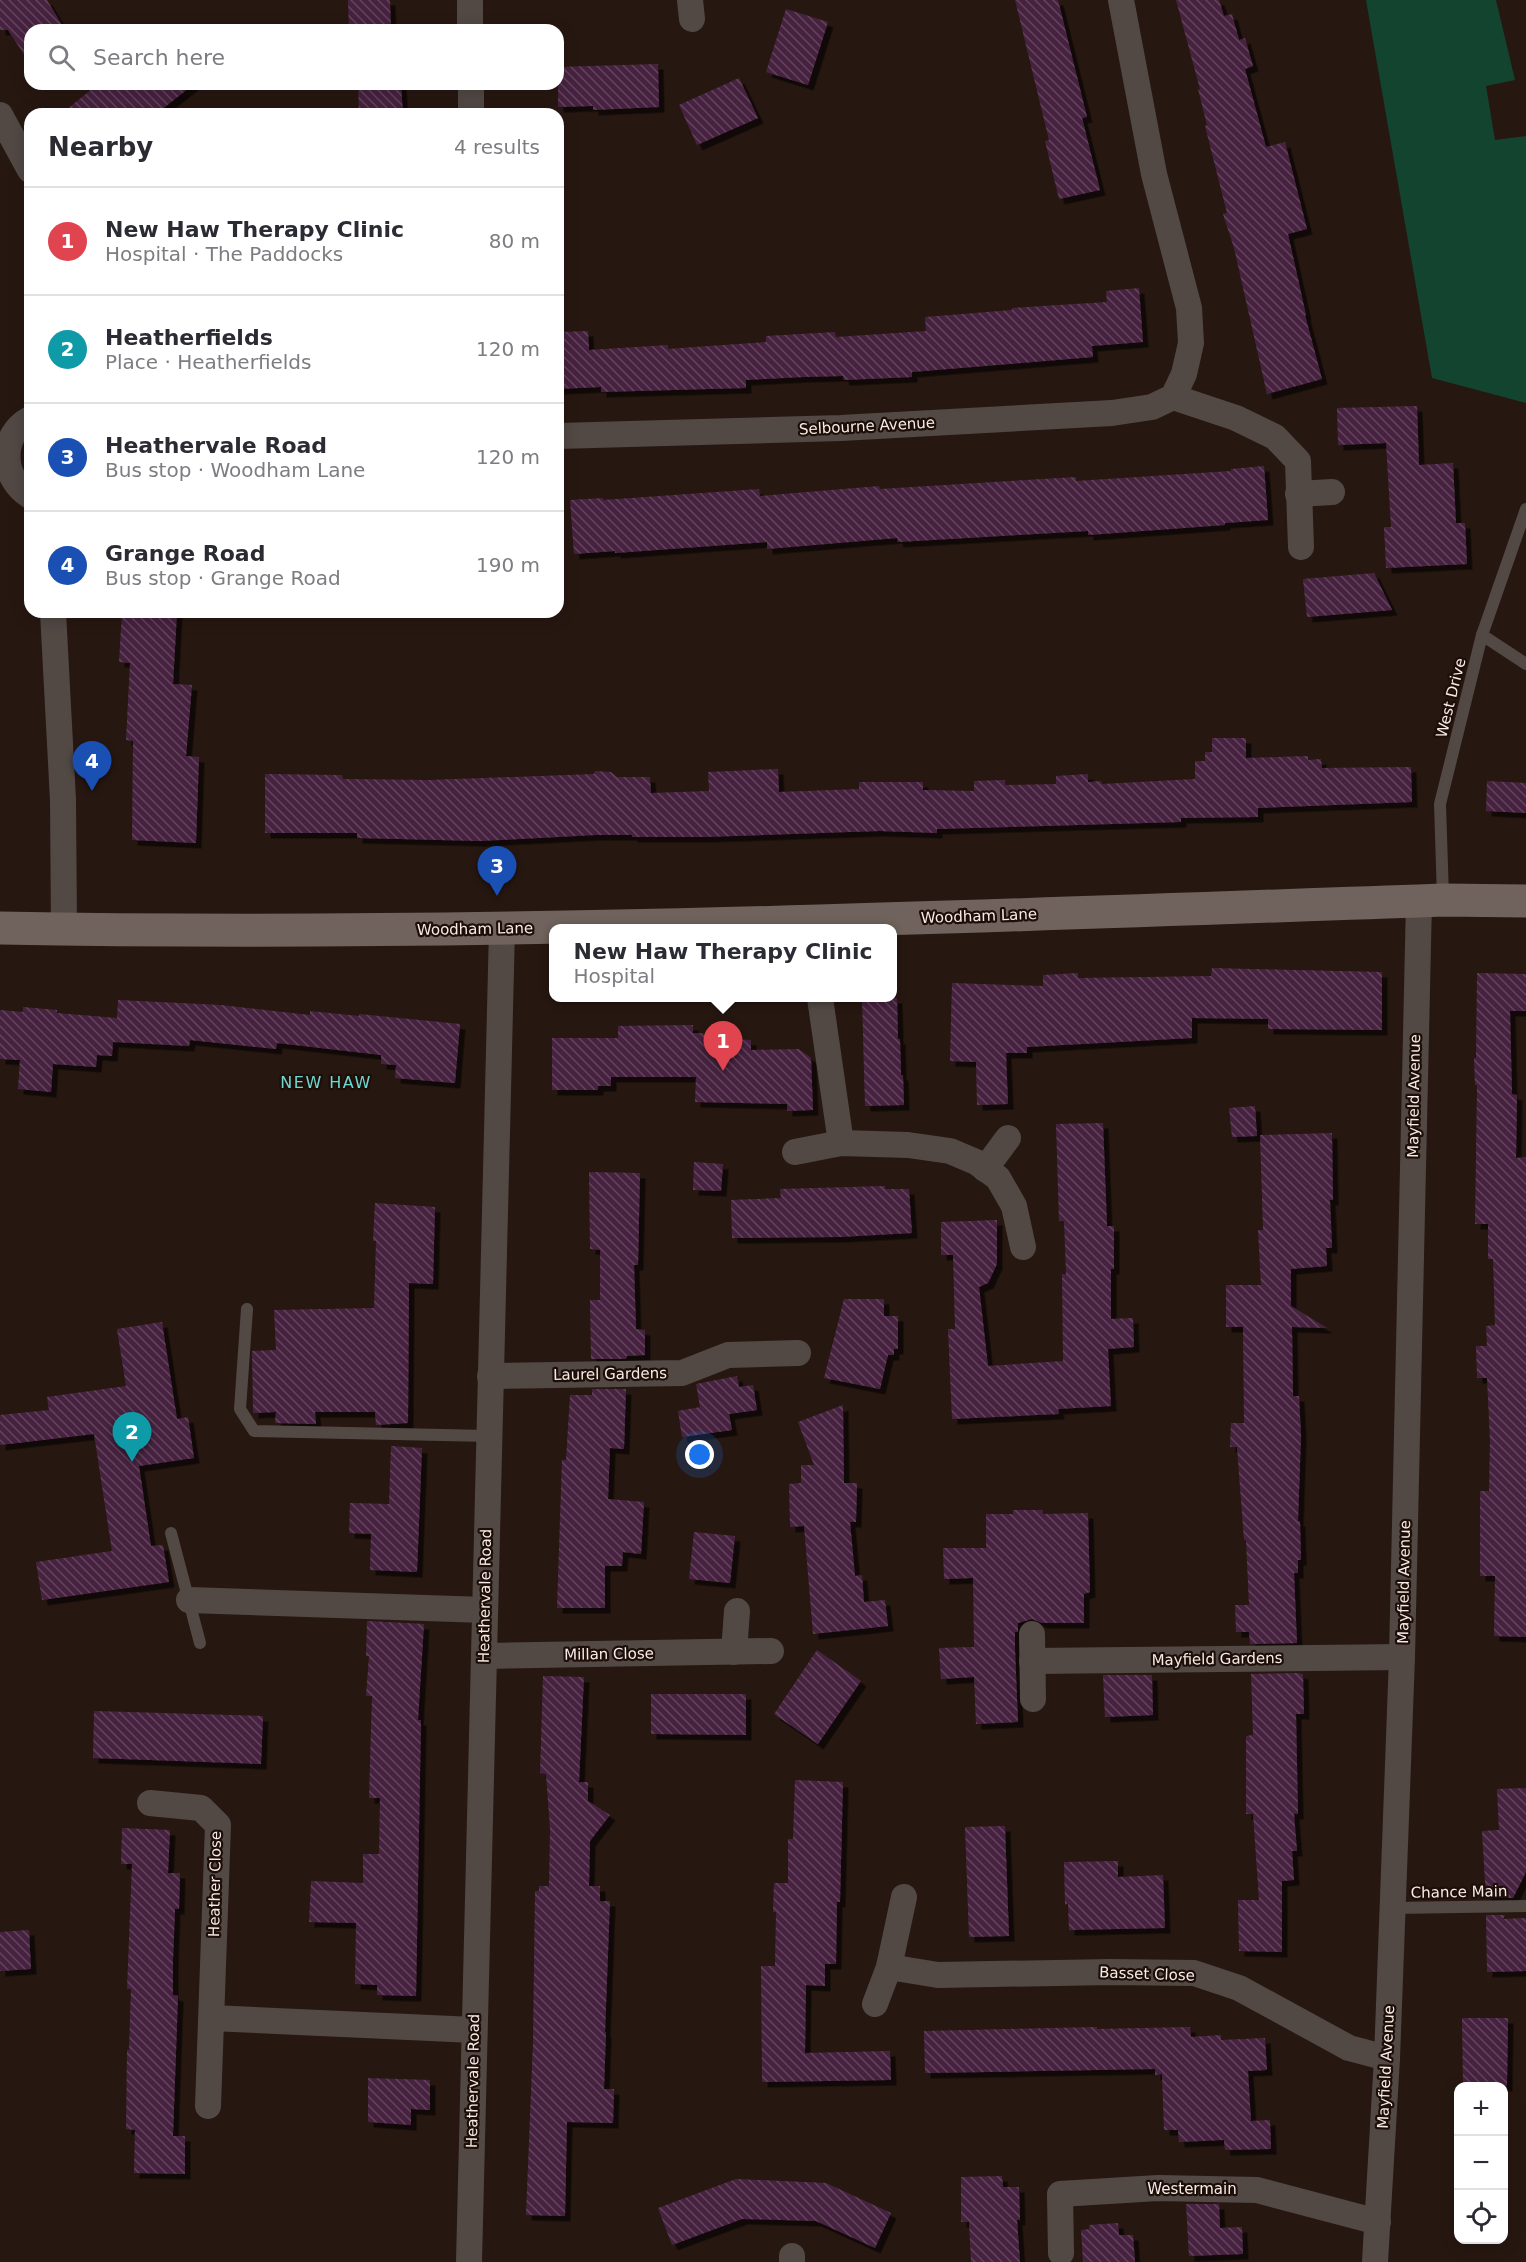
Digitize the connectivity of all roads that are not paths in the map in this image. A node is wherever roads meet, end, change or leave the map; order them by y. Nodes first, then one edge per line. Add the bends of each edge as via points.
1 (470, 0) edge
2 (479, 0) edge
3 (1121, 0) edge
4 (470, 24) edge
5 (471, 90) edge
6 (471, 108) edge
7 (0, 115) edge
8 (24, 159) edge
9 (1173, 397) junction
10 (24, 423) edge
11 (564, 436) edge
12 (3, 454) edge
13 (24, 492) edge
14 (1332, 492) dead end
15 (1298, 494) junction
16 (1526, 509) edge
17 (1300, 547) dead end
18 (52, 618) edge
19 (1482, 635) junction
20 (1526, 664) edge
21 (1431, 900) junction
22 (1526, 901) edge
23 (834, 924) edge
24 (0, 928) edge
25 (549, 928) edge
26 (502, 929) junction
27 (64, 930) junction
28 (821, 1002) edge
29 (1008, 1138) dead end
30 (841, 1143) junction
31 (795, 1152) dead end
32 (985, 1169) junction
33 (1023, 1247) dead end
34 (248, 1309) dead end
35 (798, 1353) dead end
36 (490, 1376) junction
37 (489, 1436) junction
38 (171, 1533) dead end
39 (189, 1600) junction
40 (485, 1610) junction
41 (737, 1611) dead end
42 (1032, 1634) dead end
43 (200, 1643) dead end
44 (771, 1651) dead end
45 (734, 1652) junction
46 (484, 1656) junction
47 (1402, 1657) junction
48 (1032, 1660) junction
49 (1033, 1699) dead end
50 (150, 1803) dead end
51 (904, 1897) dead end
52 (1526, 1906) edge
53 (1392, 1908) junction
54 (889, 1967) junction
55 (874, 2004) dead end
56 (212, 2018) junction
57 (474, 2030) junction
58 (1387, 2058) junction
59 (208, 2106) dead end
60 (1378, 2222) junction
61 (1061, 2253) dead end
62 (469, 2262) edge
63 (1375, 2262) edge

1 - 2 street
1 - 4 street
3 - 9 street via 1154,174 1189,308 1191,343 1184,374
5 - 6 street
7 - 8 street
9 - 11 street, Selbourne Avenue via 1152,407 1112,413 841,428
9 - 15 street via 1236,418 1275,438 1298,461
10 - 12 street via 15,429
12 - 13 street via 12,480
14 - 15 street
15 - 17 street
16 - 19 lane, West Drive
18 - 27 street via 63,800
19 - 20 lane
19 - 21 lane, West Drive via 1440,804
21 - 22 main road, Woodham Lane
21 - 23 main road, Woodham Lane
21 - 47 street, Mayfield Avenue
24 - 27 main road, Woodham Lane
25 - 26 main road, Woodham Lane
26 - 27 main road, Woodham Lane
26 - 36 street, Heathervale Road
28 - 30 street
29 - 32 street
30 - 31 street
30 - 32 street via 950,1151
32 - 33 street via 998,1178 1014,1206
34 - 37 lane via 240,1409 254,1431
35 - 36 street, Laurel Gardens via 728,1355 682,1373
36 - 37 street, Heathervale Road
37 - 40 street, Heathervale Road
38 - 39 lane
39 - 40 street
39 - 43 lane
40 - 46 street, Heathervale Road
41 - 45 street
42 - 48 street
44 - 45 street, Millan Close
45 - 46 street, Millan Close
46 - 57 street, Heathervale Road
47 - 48 street, Mayfield Gardens
47 - 53 street, Mayfield Avenue
48 - 49 street
50 - 56 street, Heather Close via 201,1808 218,1825
51 - 54 street
52 - 53 lane, Chance Main
53 - 58 street, Mayfield Avenue
54 - 55 street
54 - 58 street, Basset Close via 938,1975 1194,1973 1239,1988 1350,2048
56 - 57 street
56 - 59 street, Heather Close
57 - 62 street, Heathervale Road
58 - 60 street, Mayfield Avenue
60 - 61 street, Westermain via 1257,2190 1158,2188 1060,2194
60 - 63 street, Mayfield Avenue

